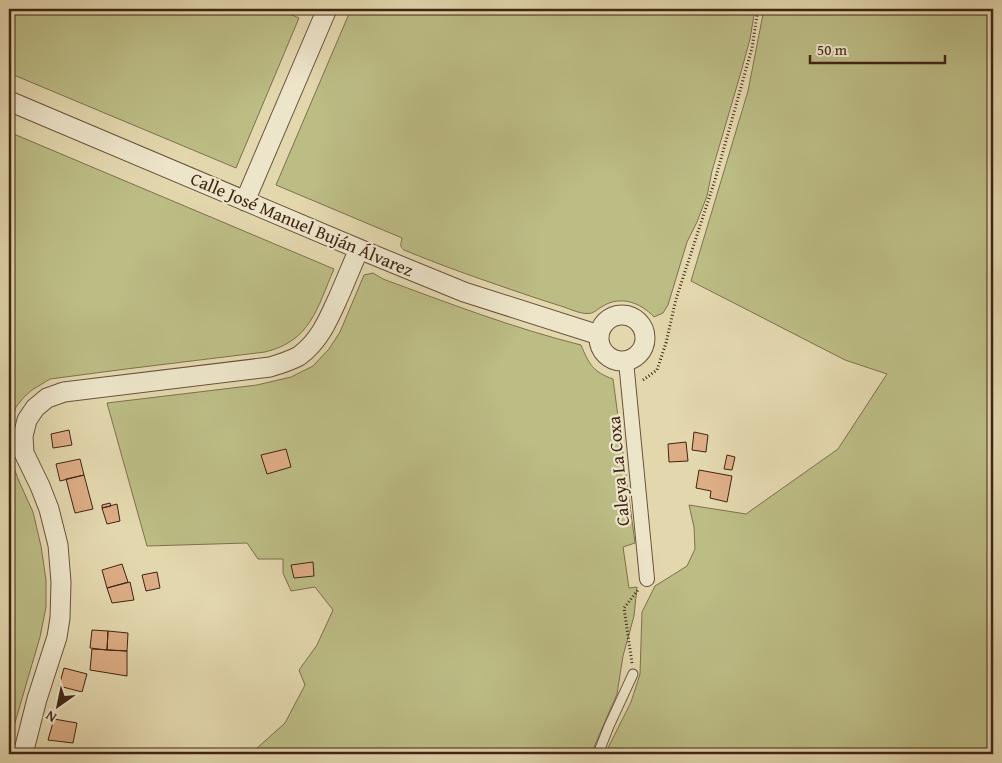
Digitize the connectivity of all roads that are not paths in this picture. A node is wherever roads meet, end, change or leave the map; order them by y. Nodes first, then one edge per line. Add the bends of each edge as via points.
1 (327, 9) edge
2 (9, 101) edge
3 (246, 201) junction
4 (359, 249) junction
5 (599, 335) junction
6 (626, 360) junction
7 (647, 579) road end
8 (633, 674) road end
9 (23, 754) edge
10 (598, 754) edge

1 - 3 street
2 - 3 street, Calle José Manuel Buján Álvarez
3 - 4 street, Calle José Manuel Buján Álvarez
4 - 5 street, Calle José Manuel Buján Álvarez via 464,292
4 - 9 street via 321,334 311,346 286,362 270,367 64,392 47,398 34,408 23,436 24,453 49,509 58,545 60,618
5 - 6 street via 603,350 610,358
5 - 6 street via 602,327 613,317 634,318 644,330 644,346 638,355
6 - 7 street, Caleya La Coxa
8 - 10 lane

